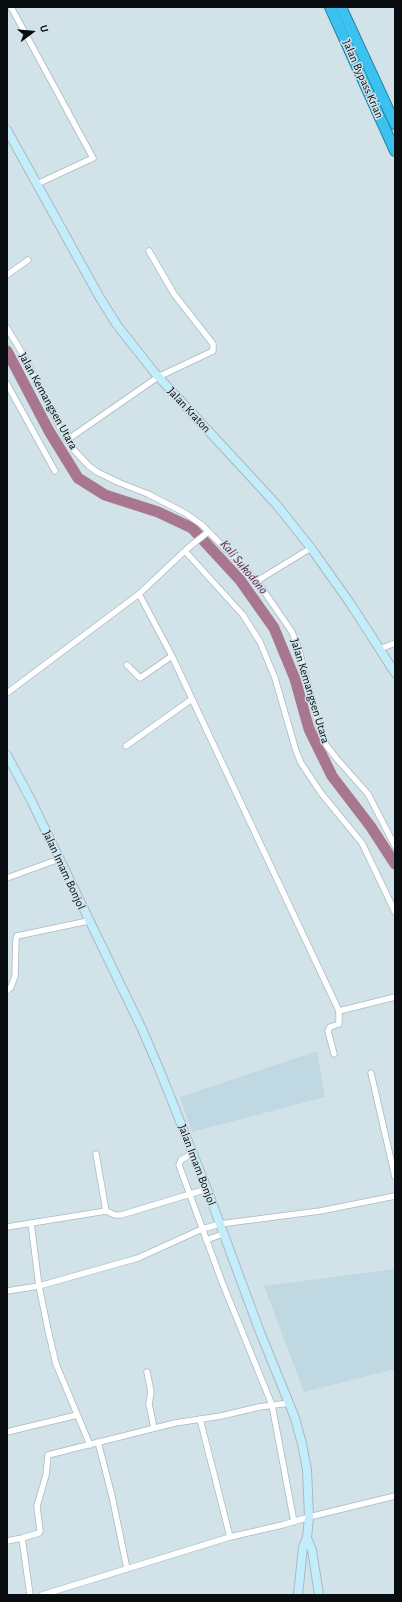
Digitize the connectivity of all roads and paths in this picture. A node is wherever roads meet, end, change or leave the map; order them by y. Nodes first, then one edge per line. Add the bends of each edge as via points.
1 (11, 7) edge
2 (330, 7) edge
3 (342, 7) edge
4 (395, 124) edge
5 (7, 130) edge
6 (395, 151) edge
7 (37, 184) junction
8 (149, 251) dead end
9 (28, 260) dead end
10 (7, 275) edge
11 (7, 328) edge
12 (158, 377) junction
13 (7, 384) edge
14 (68, 440) junction
15 (55, 471) dead end
16 (206, 534) junction
17 (311, 548) junction
18 (187, 550) junction
19 (257, 581) junction
20 (139, 594) junction
21 (395, 643) edge
22 (380, 649) junction
23 (172, 656) junction
24 (127, 665) dead end
25 (395, 673) edge
26 (7, 693) edge
27 (192, 700) junction
28 (126, 746) dead end
29 (7, 755) edge
30 (10, 767) edge
31 (395, 846) edge
32 (59, 859) junction
33 (7, 878) edge
34 (394, 910) edge
35 (88, 921) junction
36 (7, 991) edge
37 (395, 997) edge
38 (340, 1011) junction
39 (334, 1054) dead end
40 (371, 1073) dead end
41 (193, 1153) junction
42 (96, 1154) dead end
43 (395, 1177) edge
44 (207, 1189) junction
45 (190, 1194) junction
46 (395, 1196) edge
47 (106, 1210) junction
48 (31, 1223) junction
49 (220, 1224) junction
50 (7, 1227) edge
51 (202, 1229) junction
52 (223, 1234) junction
53 (206, 1240) junction
54 (39, 1286) junction
55 (7, 1290) edge
56 (147, 1372) dead end
57 (289, 1403) junction
58 (272, 1405) junction
59 (77, 1415) junction
60 (200, 1420) junction
61 (154, 1428) junction
62 (7, 1432) edge
63 (98, 1442) junction
64 (90, 1445) junction
65 (395, 1496) edge
66 (309, 1517) junction
67 (294, 1522) junction
68 (230, 1536) junction
69 (22, 1538) junction
70 (307, 1538) junction
71 (7, 1541) edge
72 (127, 1569) junction
73 (30, 1595) edge
74 (42, 1595) edge
75 (298, 1595) edge
76 (319, 1595) edge

1 - 7 street via 93,158
2 - 6 highway, Jalan Bypass Krian
3 - 4 highway, Jalan Bypass Krian
5 - 7 main road, Jalan Kraton
7 - 12 main road, Jalan Kraton via 108,312
8 - 12 street via 174,294 214,347 212,352
9 - 10 street
11 - 14 street, Jalan Kemangsen Utara
12 - 14 street
12 - 17 main road, Jalan Kraton via 276,504
13 - 15 street
14 - 16 street, Jalan Kemangsen Utara via 80,458 93,470 168,503 196,520
16 - 18 street
16 - 19 street, Jalan Kemangsen Utara
17 - 19 street
17 - 22 main road, Jalan Kraton
18 - 20 street
18 - 34 street via 243,615 260,642 275,678 294,747 301,763 321,793 362,843
19 - 31 street, Jalan Kemangsen Utara via 292,632 326,745 368,794
20 - 23 street
20 - 26 street
21 - 22 street
22 - 25 main road, Jalan Kraton
23 - 24 street via 140,678
23 - 27 street
27 - 28 street
27 - 38 street
29 - 30 main road, Jalan Imam Bonjol
30 - 32 main road, Jalan Imam Bonjol
32 - 33 street
32 - 35 main road, Jalan Imam Bonjol
35 - 36 street via 17,936 15,976
35 - 41 main road, Jalan Imam Bonjol via 142,1029
37 - 38 street
38 - 39 street via 339,1024 328,1031
40 - 43 street
41 - 44 main road, Jalan Imam Bonjol
41 - 45 street via 181,1160 179,1165
42 - 47 street
44 - 45 street
44 - 49 main road, Jalan Imam Bonjol
45 - 47 street via 121,1215
45 - 51 street
46 - 49 street via 320,1211
47 - 48 street
48 - 50 street
48 - 54 street
49 - 51 street
49 - 52 main road, Jalan Imam Bonjol
51 - 53 street
51 - 54 street via 138,1258
52 - 53 street
52 - 57 main road, Jalan Imam Bonjol
53 - 58 street
54 - 55 street
54 - 59 street via 56,1364
56 - 61 street
57 - 58 street
57 - 66 main road, Jalan Imam Bonjol via 307,1470
58 - 60 street
58 - 67 street
59 - 62 street
59 - 64 street
60 - 61 street
60 - 68 street
61 - 63 street
63 - 64 street
63 - 72 street
64 - 69 street via 47,1456 46,1474 37,1506 40,1531
65 - 66 street
66 - 67 street
66 - 70 main road, Jalan Imam Bonjol
67 - 68 street
68 - 72 street
69 - 71 street
69 - 73 street
70 - 75 main road via 303,1548
70 - 76 main road, Jalan Imam Bonjol via 312,1550
72 - 74 street

